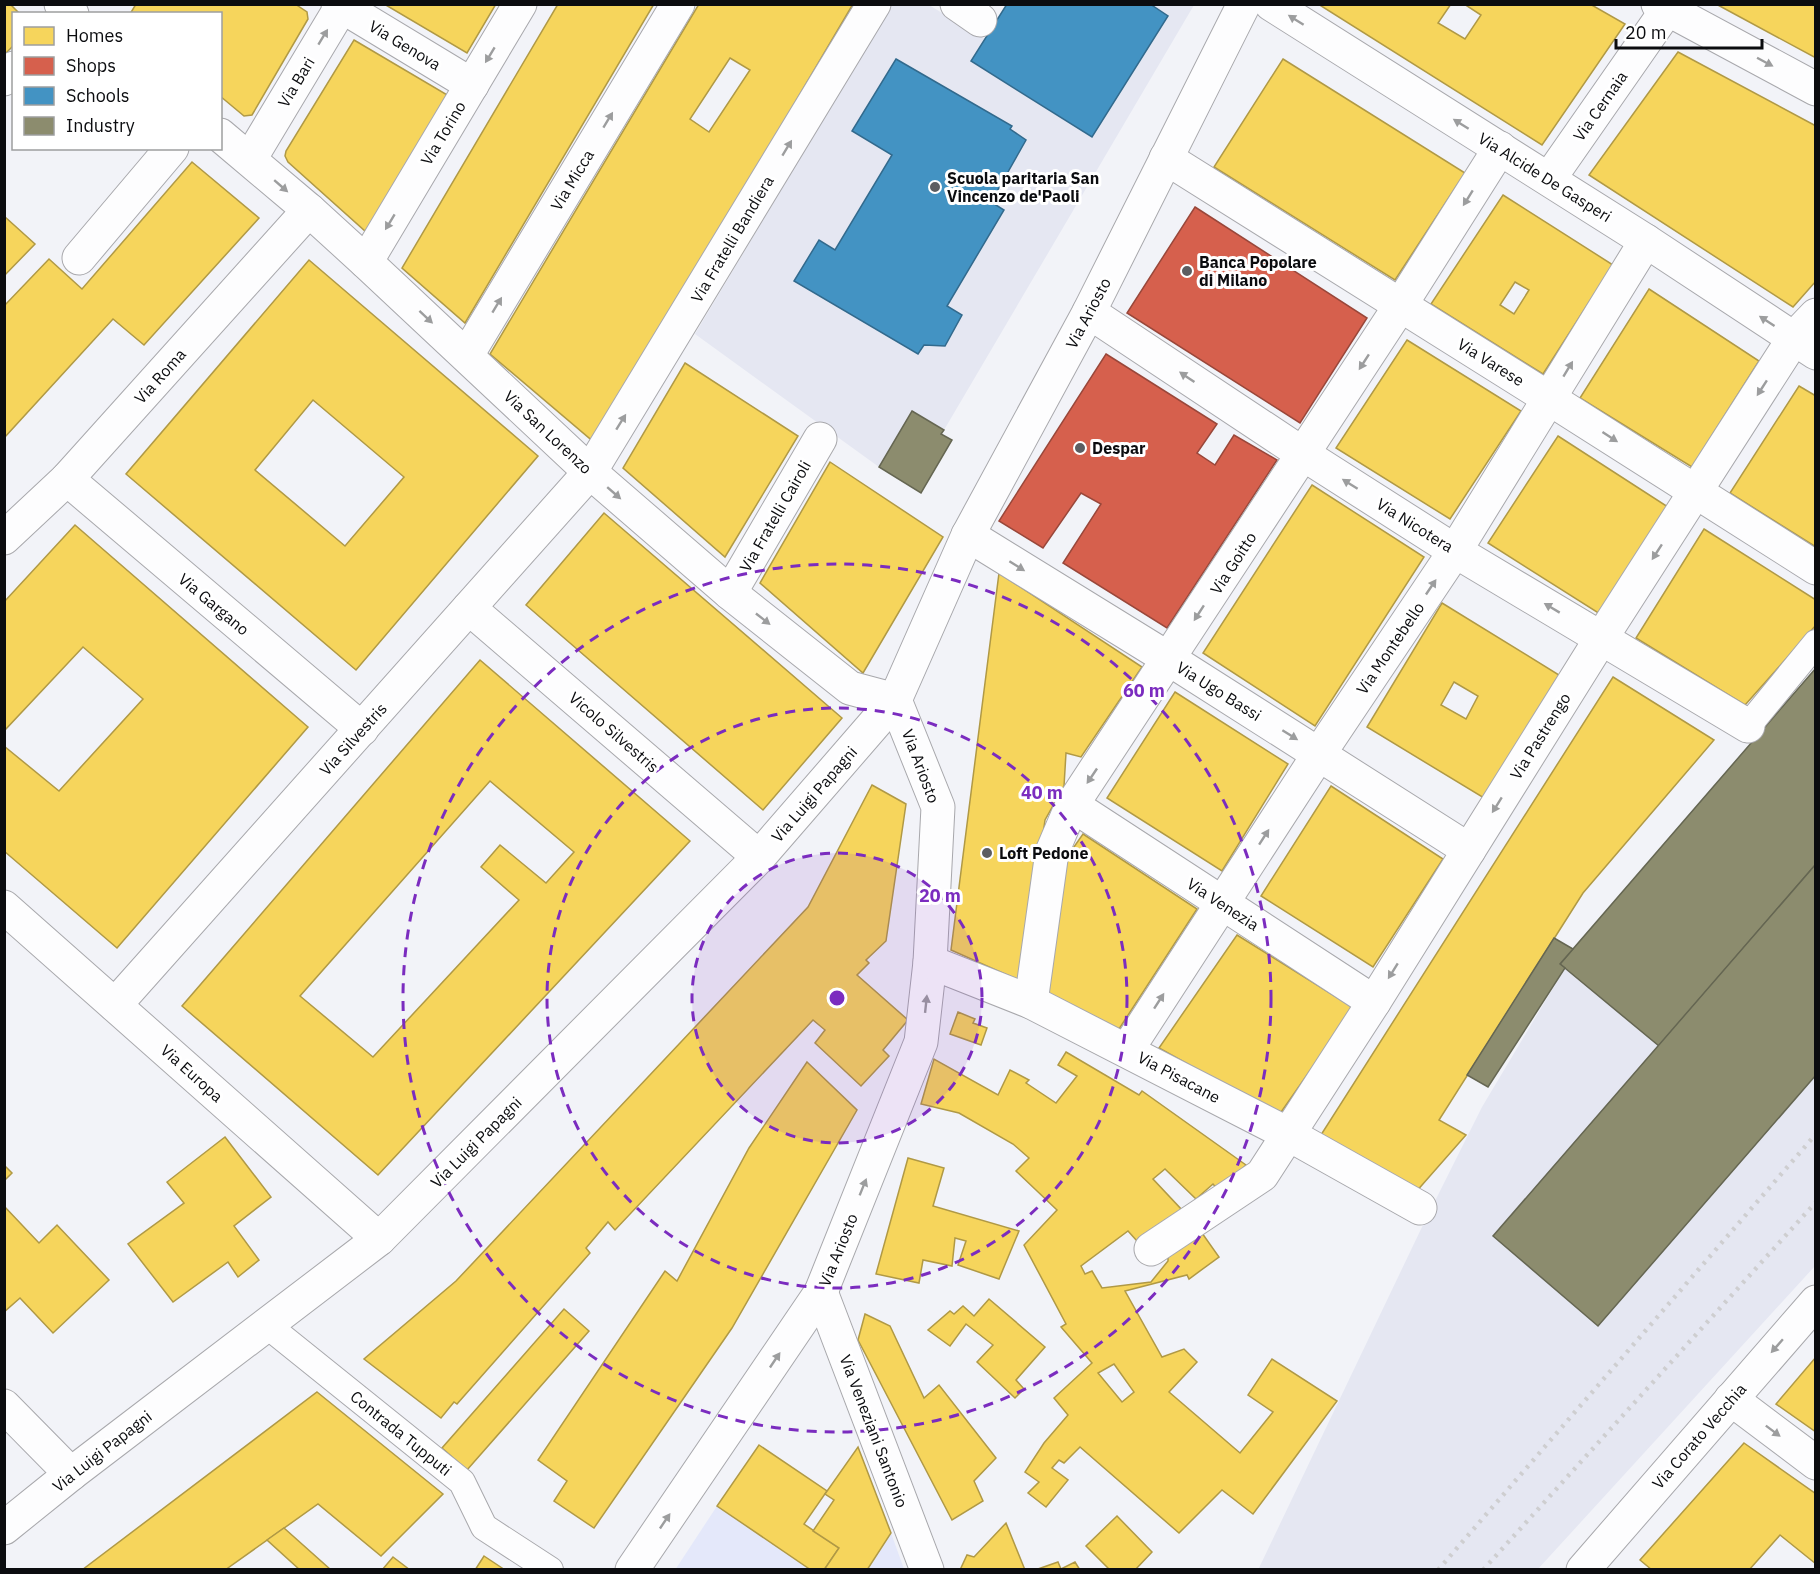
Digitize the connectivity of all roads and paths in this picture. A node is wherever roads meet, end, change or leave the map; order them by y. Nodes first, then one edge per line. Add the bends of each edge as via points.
1 (520, 4) edge
2 (678, 4) edge
3 (874, 4) edge
4 (1244, 4) edge
5 (1271, 4) edge
6 (341, 5) edge
7 (1666, 6) edge
8 (472, 85) junction
9 (1815, 89) edge
10 (222, 137) edge
11 (1500, 148) junction
12 (170, 150) edge
13 (1166, 158) junction
14 (250, 159) junction
15 (1549, 179) junction
16 (309, 210) junction
17 (1646, 241) junction
18 (79, 258) dead end
19 (366, 262) junction
20 (1400, 306) junction
21 (1089, 312) junction
22 (1815, 315) edge
23 (1804, 346) edge
24 (467, 355) junction
25 (1550, 399) junction
26 (820, 439) dead end
27 (1303, 454) junction
28 (590, 472) junction
29 (67, 479) junction
30 (1695, 492) junction
31 (968, 535) junction
32 (4, 537) edge
33 (1455, 551) junction
34 (1815, 568) edge
35 (730, 593) junction
36 (469, 608) junction
37 (1602, 637) junction
38 (1815, 643) edge
39 (1169, 659) junction
40 (895, 700) junction
41 (1748, 726) joint
42 (362, 729) junction
43 (1319, 754) junction
44 (1072, 805) junction
45 (1469, 850) junction
46 (759, 857) junction
47 (1221, 903) junction
48 (4, 907) edge
49 (930, 962) junction
50 (1031, 1002) junction
51 (1374, 1002) junction
52 (116, 1005) junction
53 (1127, 1050) junction
54 (1288, 1134) junction
55 (1420, 1208) dead end
56 (380, 1239) junction
57 (1151, 1249) dead end
58 (821, 1292) junction
59 (1815, 1302) edge
60 (268, 1326) junction
61 (1731, 1399) junction
62 (4, 1406) edge
63 (1815, 1463) edge
64 (71, 1474) junction
65 (4, 1528) edge
66 (550, 1569) edge
67 (632, 1569) edge
68 (927, 1569) edge
69 (1582, 1569) edge

1 -> 8 street, Via Torino
24 -> 2 street, Via Micca
28 -> 3 street, Via Fratelli Bandiera
4 - 13 street, Via Ariosto
11 -> 5 street, Via Alcide De Gasperi
6 - 8 street, Via Genova
14 -> 6 street, Via Bari
7 -> 9 street
7 - 15 street, Via Cernaia
8 -> 19 street, Via Torino
10 - 14 street, Via San Lorenzo
11 - 15 street, Via Alcide De Gasperi
11 -> 20 street, Via Goitto
12 - 18 street
13 - 20 street, Via Varese
13 - 21 street, Via Ariosto
14 -> 16 street, Via San Lorenzo
15 - 17 street, Via Alcide De Gasperi
16 - 19 street, Via San Lorenzo
16 - 29 street, Via Roma
23 -> 17 street, Via Alcide De Gasperi
25 -> 17 street, Via Montebello
19 -> 24 street, Via San Lorenzo
20 - 25 street, Via Varese
20 -> 27 street, Via Goitto
27 -> 21 street, Via Nicotera
21 - 31 street, Via Ariosto
22 - 23 street, Via Pastrengo
23 -> 30 street, Via Pastrengo
24 - 28 street, Via San Lorenzo
25 -> 30 street, Via Varese
25 - 33 street, Via Montebello
26 - 35 street, Via Fratelli Cairoli
33 -> 27 street, Via Nicotera
27 -> 39 street, Via Goitto
28 -> 35 street, Via San Lorenzo
28 - 36 street, Via Silvestris
29 - 32 street, Via Roma
29 - 42 street, Via Gargano
30 - 34 street, Via Varese
30 -> 37 street, Via Pastrengo
31 -> 39 street, Via Ugo Bassi
31 - 40 street, Via Ariosto
37 -> 33 street, Via Nicotera
43 -> 33 street, Via Montebello
35 -> 40 street, Via San Lorenzo via 850,688
36 - 42 street, Via Silvestris
36 - 46 street, Vicolo Silvestris
37 - 41 street, Via Nicotera
37 -> 45 street, Via Pastrengo
38 - 41 lane
39 -> 43 street, Via Ugo Bassi
39 -> 44 street, Via Goitto
40 - 46 street, Via Luigi Papagni
40 - 49 street, Via Ariosto via 938,807
42 - 52 street, Via Silvestris
43 - 45 street, Via Ugo Bassi
47 -> 43 street, Via Montebello
44 - 47 street, Via Venezia
44 - 50 street, Via Goitto via 1052,852
45 -> 51 street, Via Pastrengo
46 - 56 street, Via Luigi Papagni
47 - 51 street, Via Venezia
53 -> 47 street, Via Montebello
48 - 52 street, Via Europa
49 - 50 street, Via Pisacane
58 -> 49 street, Via Ariosto via 921,1042
50 - 53 street, Via Pisacane
51 - 54 street, Via Pastrengo
52 - 56 street, Via Europa
53 - 54 street, Via Pisacane
54 - 55 street, Via Pisacane
54 - 57 street, Via Pastrengo via 1262,1175
56 - 60 street, Via Luigi Papagni
67 -> 58 street, Via Ariosto
58 - 68 street, Via Veneziani Santonio
59 -> 61 street, Via Corato Vecchia
60 - 64 street, Via Luigi Papagni
60 - 66 lane, Contrada Tupputi via 462,1482 484,1527
61 -> 63 street
61 - 69 street, Via Corato Vecchia
62 - 64 street
64 - 65 street, Via Luigi Papagni

